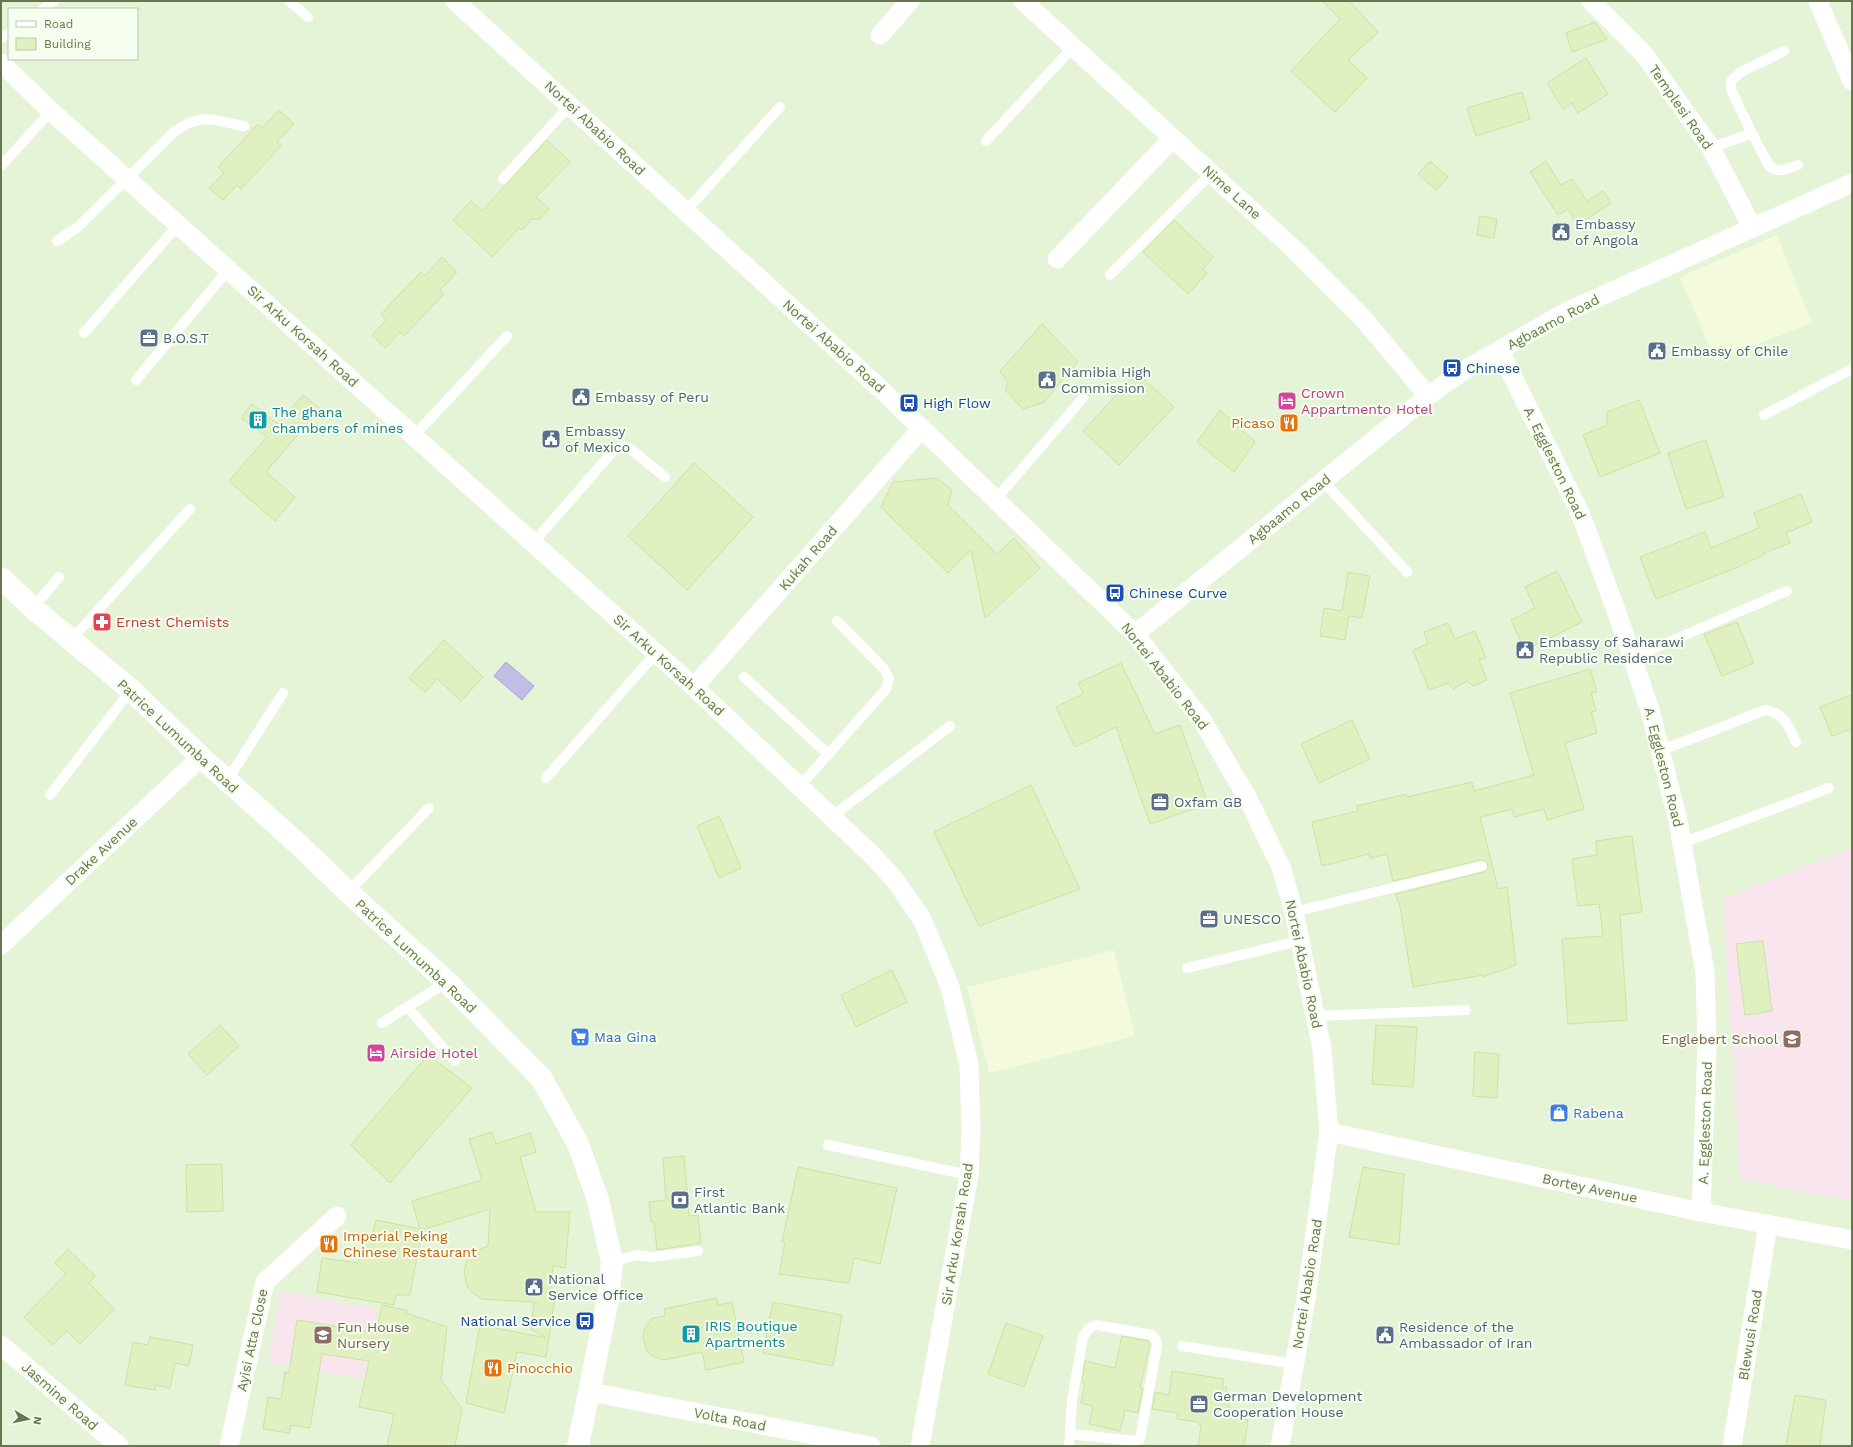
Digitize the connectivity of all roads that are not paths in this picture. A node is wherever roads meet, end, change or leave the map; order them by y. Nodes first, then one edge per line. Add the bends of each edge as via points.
1 (54, 1) edge
2 (289, 1) edge
3 (455, 1) edge
4 (910, 1) edge
5 (1023, 1) edge
6 (1591, 1) edge
7 (1818, 1) edge
8 (44, 8) edge
9 (308, 17) dead end
10 (880, 35) dead end
11 (1073, 47) junction
12 (1784, 51) dead end
13 (1, 63) edge
14 (1852, 81) edge
15 (570, 105) junction
16 (780, 107) dead end
17 (51, 111) junction
18 (244, 126) dead end
19 (1752, 133) junction
20 (1172, 139) junction
21 (986, 141) dead end
22 (1711, 148) junction
23 (1798, 165) dead end
24 (1, 166) edge
25 (1212, 173) junction
26 (127, 179) junction
27 (503, 179) dead end
28 (1852, 183) edge
29 (686, 212) junction
30 (178, 225) junction
31 (1752, 227) junction
32 (57, 241) dead end
33 (1057, 259) dead end
34 (228, 270) junction
35 (1110, 275) dead end
36 (84, 333) dead end
37 (506, 336) dead end
38 (1500, 351) junction
39 (1852, 369) edge
40 (136, 380) dead end
41 (1428, 396) junction
42 (1083, 398) dead end
43 (1764, 415) dead end
44 (922, 428) junction
45 (414, 436) junction
46 (665, 477) dead end
47 (1323, 481) junction
48 (996, 499) junction
49 (190, 509) dead end
50 (533, 543) junction
51 (1408, 572) dead end
52 (59, 576) dead end
53 (1, 578) edge
54 (1787, 591) dead end
55 (33, 608) junction
56 (837, 621) dead end
57 (1135, 634) junction
58 (71, 640) junction
59 (656, 653) junction
60 (1632, 658) junction
61 (744, 677) dead end
62 (694, 687) junction
63 (131, 690) junction
64 (283, 693) dead end
65 (950, 726) dead end
66 (1796, 742) dead end
67 (1660, 751) junction
68 (828, 754) junction
69 (201, 757) junction
70 (546, 778) dead end
71 (227, 781) junction
72 (800, 786) junction
73 (1829, 788) dead end
74 (50, 795) dead end
75 (429, 808) dead end
76 (833, 816) junction
77 (1682, 843) junction
78 (1482, 866) dead end
79 (348, 892) junction
80 (1294, 912) junction
81 (1299, 941) junction
82 (1, 945) edge
83 (1187, 968) dead end
84 (447, 982) junction
85 (408, 1008) junction
86 (1466, 1010) dead end
87 (1316, 1016) junction
88 (382, 1023) dead end
89 (455, 1061) dead end
90 (1329, 1132) junction
91 (828, 1145) dead end
92 (969, 1175) junction
93 (1702, 1212) junction
94 (337, 1216) dead end
95 (1768, 1225) junction
96 (1852, 1240) edge
97 (698, 1251) dead end
98 (612, 1262) junction
99 (1, 1345) edge
100 (1182, 1346) dead end
101 (1294, 1364) junction
102 (590, 1392) junction
103 (1070, 1434) junction
104 (119, 1446) edge
105 (229, 1446) edge
106 (578, 1446) edge
107 (871, 1446) edge
108 (920, 1446) edge
109 (1069, 1446) edge
110 (1280, 1446) edge
111 (1732, 1446) edge

1 - 8 lane
2 - 9 lane
3 - 15 street, Nortei Ababio Road
4 - 10 street
5 - 11 street, Nime Lane
6 - 22 street, Templesi Road via 1644,54
7 - 14 street
11 - 20 street, Nime Lane
11 - 21 lane
12 - 19 lane via 1741,72 1731,81 1731,90
13 - 17 street, Sir Arku Korsah Road
15 - 27 lane
15 - 29 street, Nortei Ababio Road
16 - 29 lane
17 - 24 lane
17 - 26 street, Sir Arku Korsah Road
18 - 26 lane via 202,118 188,122 174,132
19 - 22 lane
19 - 23 lane via 1773,170 1779,172
20 - 25 street, Nime Lane
20 - 33 street
22 - 31 street, Templesi Road
25 - 35 lane
25 - 41 street, Nime Lane via 1362,317
26 - 30 street, Sir Arku Korsah Road
26 - 32 lane via 78,227
28 - 31 street, Agbaamo Road
29 - 44 street, Nortei Ababio Road
30 - 34 street, Sir Arku Korsah Road
30 - 36 lane
31 - 38 street, Agbaamo Road via 1566,312
34 - 40 lane
34 - 45 street, Sir Arku Korsah Road
37 - 45 lane
38 - 41 street, Agbaamo Road via 1463,371
38 - 60 street, A. Eggleston Road via 1580,515
39 - 43 lane
41 - 47 street, Agbaamo Road
42 - 48 lane
44 - 48 street, Nortei Ababio Road
44 - 62 street, Kukah Road
45 - 50 street, Sir Arku Korsah Road
46 - 50 lane via 629,448 623,446 616,449
47 - 51 lane
47 - 57 street, Agbaamo Road
48 - 57 street, Nortei Ababio Road
49 - 58 lane
50 - 59 street, Sir Arku Korsah Road
52 - 55 lane
53 - 55 street, Patrice Lumumba Road
54 - 60 lane
55 - 58 street, Patrice Lumumba Road
56 - 68 lane via 885,670 888,679 886,689
57 - 80 street, Nortei Ababio Road via 1202,720 1248,799 1281,867
58 - 63 street, Patrice Lumumba Road
59 - 62 street, Sir Arku Korsah Road
59 - 70 lane
60 - 67 street, A. Eggleston Road via 1650,710
61 - 68 lane
62 - 72 street, Sir Arku Korsah Road
63 - 69 street, Patrice Lumumba Road
63 - 74 lane
64 - 71 lane
65 - 76 lane
66 - 67 lane via 1786,721 1777,713 1765,710
67 - 77 street, A. Eggleston Road
68 - 72 lane
69 - 71 street, Patrice Lumumba Road
69 - 82 street, Drake Avenue
71 - 79 street, Patrice Lumumba Road
72 - 76 street, Sir Arku Korsah Road
73 - 77 lane
75 - 79 lane
76 - 92 street, Sir Arku Korsah Road via 895,880 922,919 950,987 969,1065
77 - 93 street, A. Eggleston Road via 1705,972 1707,1045
78 - 80 lane
79 - 84 street, Patrice Lumumba Road
80 - 81 street, Nortei Ababio Road
81 - 83 lane
81 - 87 street, Nortei Ababio Road
84 - 85 lane
84 - 98 street, Patrice Lumumba Road via 542,1079 578,1144 598,1200
85 - 88 lane
85 - 89 lane
86 - 87 lane
87 - 90 street, Nortei Ababio Road via 1322,1049
90 - 93 street, Bortey Avenue
90 - 101 street, Nortei Ababio Road via 1306,1299
91 - 92 lane
92 - 108 street, Sir Arku Korsah Road
93 - 95 street, Bortey Avenue
94 - 105 street, Ayisi Atta Close via 265,1282
95 - 96 street, Bortey Avenue
95 - 111 street, Blewusi Road
97 - 98 lane via 652,1257 637,1255
98 - 102 street, Patrice Lumumba Road via 608,1299
99 - 104 street, Jasmine Road
100 - 101 lane
101 - 110 street, Nortei Ababio Road
102 - 106 street, Patrice Lumumba Road
102 - 107 street, Volta Road
103 - 103 lane via 1134,1441 1140,1439 1157,1346 1152,1335 1096,1325 1088,1329 1084,1337 1072,1400
103 - 109 lane

